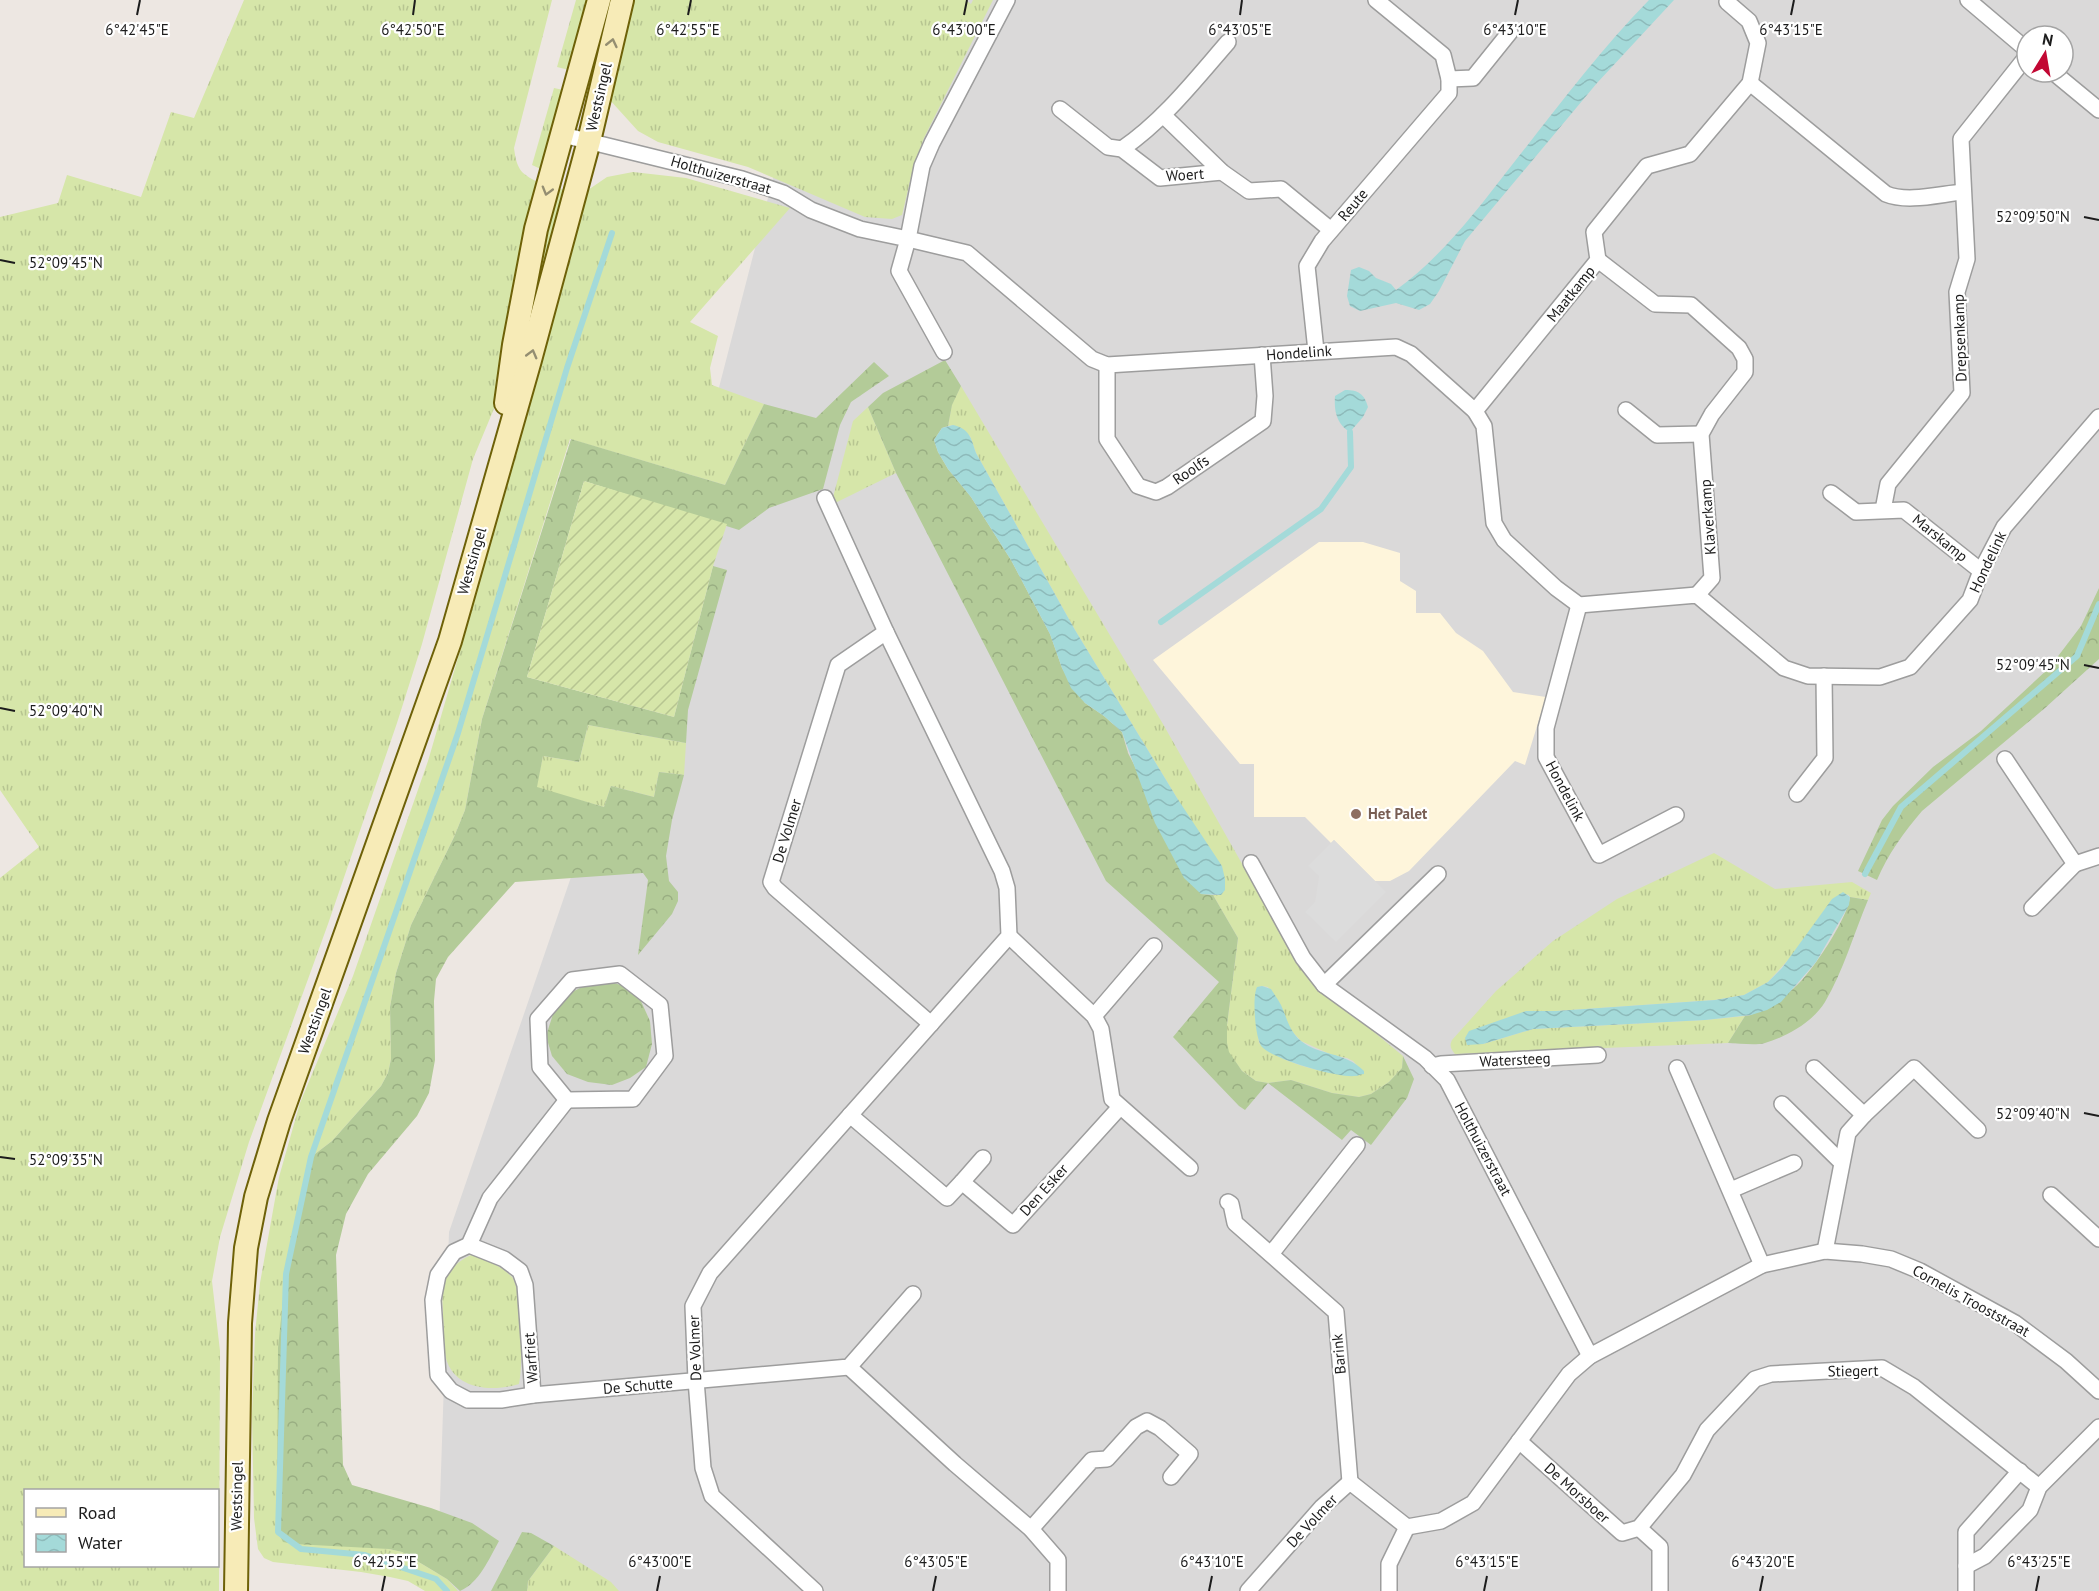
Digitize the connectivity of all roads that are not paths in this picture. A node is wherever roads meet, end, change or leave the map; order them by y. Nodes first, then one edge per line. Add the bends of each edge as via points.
1 (599, 0) edge
2 (622, 0) edge
3 (1007, 0) edge
4 (1376, 0) edge
5 (1968, 0) edge
6 (1727, 2) dead end
7 (1510, 32) dead end
8 (2015, 40) edge
9 (1228, 42) dead end
10 (2015, 71) edge
11 (1449, 79) junction
12 (1750, 83) junction
13 (2070, 84) edge
14 (2097, 104) edge
15 (1060, 110) dead end
16 (1163, 115) junction
17 (563, 135) junction
18 (589, 141) junction
19 (1122, 149) junction
20 (1222, 172) junction
21 (1963, 192) junction
22 (1332, 230) junction
23 (908, 238) junction
24 (1598, 260) junction
25 (1316, 351) junction
26 (944, 352) dead end
27 (1262, 355) junction
28 (1107, 366) junction
29 (1626, 410) dead end
30 (1475, 411) junction
31 (2099, 417) edge
32 (1701, 434) junction
33 (498, 470) junction
34 (1831, 493) dead end
35 (825, 498) dead end
36 (1883, 510) junction
37 (1982, 571) junction
38 (1697, 595) junction
39 (1579, 605) junction
40 (886, 632) junction
41 (1824, 676) junction
42 (2005, 759) dead end
43 (1797, 794) dead end
44 (1676, 815) dead end
45 (2099, 856) edge
46 (1251, 863) dead end
47 (2075, 864) junction
48 (1438, 874) dead end
49 (2032, 908) dead end
50 (1009, 936) junction
51 (1154, 946) dead end
52 (1324, 986) junction
53 (1094, 1016) junction
54 (931, 1024) junction
55 (1598, 1054) dead end
56 (1432, 1066) junction
57 (1677, 1068) dead end
58 (1814, 1068) dead end
59 (567, 1100) junction
60 (1782, 1104) dead end
61 (1120, 1107) junction
62 (850, 1115) junction
63 (1864, 1115) junction
64 (1978, 1130) dead end
65 (1357, 1145) dead end
66 (983, 1158) dead end
67 (1841, 1162) junction
68 (1794, 1164) dead end
69 (1190, 1168) dead end
70 (962, 1182) junction
71 (1731, 1190) junction
72 (2051, 1195) dead end
73 (1228, 1202) dead end
74 (2099, 1239) edge
75 (470, 1245) junction
76 (1825, 1251) junction
77 (1270, 1254) junction
78 (1762, 1264) junction
79 (913, 1294) dead end
80 (1590, 1356) junction
81 (849, 1367) junction
82 (696, 1380) junction
83 (2099, 1391) edge
84 (533, 1395) junction
85 (2099, 1427) edge
86 (1519, 1441) junction
87 (2020, 1471) junction
88 (1171, 1477) dead end
89 (1350, 1482) junction
90 (2039, 1487) junction
91 (1407, 1527) junction
92 (1639, 1528) junction
93 (1031, 1529) junction
94 (1966, 1566) junction
95 (236, 1591) edge
96 (814, 1591) edge
97 (1058, 1591) edge
98 (1248, 1591) edge
99 (1389, 1591) edge
100 (1660, 1591) edge
101 (1966, 1591) edge

1 - 17 main road, Westsingel
18 -> 2 main road, Westsingel
3 - 23 street via 926,158
4 - 11 street via 1443,55
5 - 8 street
6 - 12 street, Maatkamp via 1749,21 1758,43
7 - 11 street via 1473,78
9 - 16 street
10 - 21 street, Drepsenkamp via 1961,139
11 - 22 street, Reute via 1449,93
12 - 21 street via 1886,194 1913,197
12 - 24 street, Maatkamp via 1690,154 1647,166 1593,232
13 - 14 street
15 - 19 street, Woert via 1108,147
16 - 19 street
16 - 20 street, Woert
17 - 18 street, Holthuizerstraat
17 -> 33 main road, Westsingel via 536,229 514,345
18 - 23 street, Holthuizerstraat via 742,179 783,193 811,210 860,229
33 -> 18 main road, Westsingel
19 - 20 street, Woert via 1160,178
20 - 22 street, Woert via 1249,191 1281,189
21 - 36 street, Drepsenkamp via 1967,259 1957,292 1962,393 1888,484
22 - 25 street, Reute via 1307,266
23 - 26 street via 899,271
23 - 28 street via 967,253 1092,359
24 - 30 street, Maatkamp
24 - 32 street via 1655,304 1691,305 1739,348 1745,372
25 - 27 street, Hondelink
25 - 30 street, Hondelink via 1396,348 1411,354
27 - 28 street, Hondelink
27 - 28 street, Roolfs via 1263,421 1156,492 1138,486 1107,439
29 - 32 street via 1656,435
30 - 39 street, Hondelink via 1484,426 1494,523 1504,540
31 - 37 street, Hondelink via 2004,527
32 - 38 street, Klaverkamp via 1712,578
33 - 95 main road, Westsingel via 450,641 279,1121 256,1197 246,1248 240,1323
34 - 36 street, Marskamp via 1856,512
35 - 40 street
36 - 37 street, Marskamp via 1904,510
37 - 41 street, Hondelink via 1970,600 1910,667 1880,677
38 - 39 street
38 - 41 street, Hondelink via 1784,668
39 - 44 street, Hondelink via 1546,728 1546,757 1599,855
40 - 50 street via 1002,871 1007,888
40 - 54 street, De Volmer via 838,665 771,882
41 - 43 street via 1825,758
42 - 47 street
45 - 47 street
46 - 52 street, Holthuizerstraat via 1303,958
47 - 49 street
48 - 52 street
50 - 53 street
50 - 54 street, De Volmer
51 - 53 street
52 - 56 street, Holthuizerstraat
53 - 61 street via 1101,1029 1112,1099
54 - 62 street, De Volmer
55 - 56 street, Watersteeg
56 - 80 street, Holthuizerstraat via 1447,1080
57 - 71 street
58 - 63 street
59 - 59 street via 633,1099 665,1056 660,1005 620,974 572,980 538,1019 540,1067
59 - 75 street via 490,1198
60 - 67 street
61 - 69 street
61 - 70 street, Den Esker via 1013,1224
62 - 70 street via 947,1198
62 - 82 street, De Volmer via 710,1273 693,1306
63 - 64 street via 1914,1068
63 - 67 street via 1848,1133
65 - 77 street
66 - 70 street
67 - 76 street
68 - 71 street
71 - 78 street
72 - 74 street
73 - 77 street, Barink via 1235,1223
75 - 84 street, Warfriet via 504,1258 520,1271 525,1285
75 - 84 street, Warfriet via 454,1252 438,1275 433,1299 438,1375 451,1391 468,1400 501,1401
76 - 78 street, Cornelis Trooststraat
76 - 83 street, Cornelis Trooststraat via 1891,1259 1920,1271 2015,1323
77 - 89 street, Barink via 1336,1312
78 - 80 street, Cornelis Trooststraat
79 - 81 street
80 - 86 street, Cornelis Trooststraat via 1569,1374
81 - 82 street, De Schutte
81 - 93 street
82 - 84 street, De Schutte
82 - 96 street, De Volmer via 704,1468 712,1496
85 - 90 street
86 - 91 street via 1473,1503 1441,1521
86 - 92 street, De Morsboer via 1622,1533
87 - 90 street, Stiegert
87 - 92 street, Stiegert via 1914,1387 1882,1368 1771,1374 1755,1379 1707,1430 1683,1475
87 - 94 street via 1966,1532
88 - 93 street via 1190,1454 1147,1421 1136,1427 1107,1459 1092,1460
89 - 91 street, De Volmer
89 - 98 street, De Volmer via 1322,1507
90 - 94 street via 2030,1510 1985,1556
91 - 99 street via 1389,1564
92 - 100 street via 1660,1547
93 - 97 street via 1058,1560
94 - 101 street

